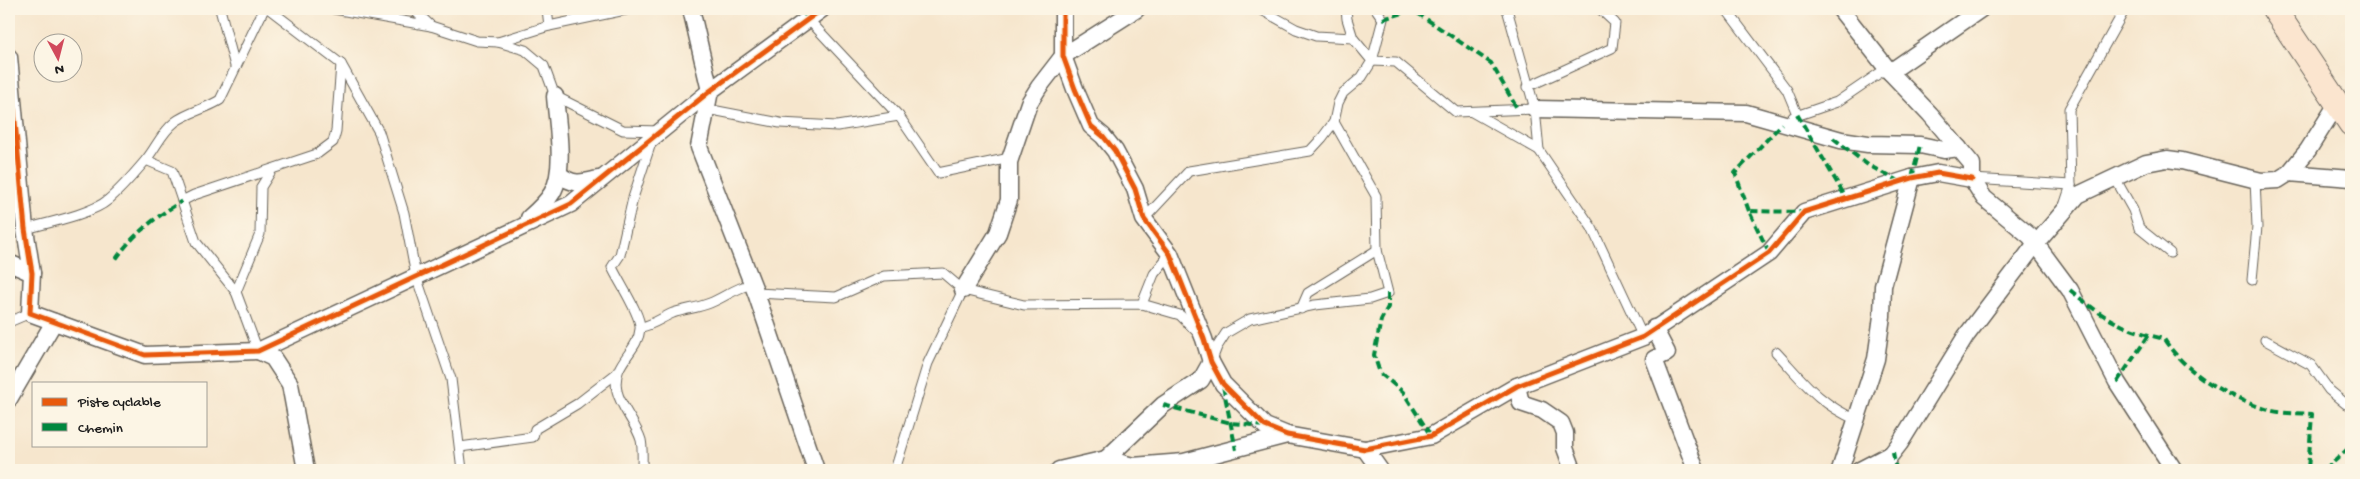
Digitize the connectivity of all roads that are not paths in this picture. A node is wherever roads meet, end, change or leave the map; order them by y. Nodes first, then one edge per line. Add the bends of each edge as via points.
1 (220, 9) edge
2 (264, 9) edge
3 (268, 9) edge
4 (334, 9) edge
5 (413, 9) edge
6 (547, 9) edge
7 (630, 9) edge
8 (691, 9) edge
9 (822, 9) edge
10 (1064, 9) edge
11 (1137, 9) edge
12 (1260, 9) edge
13 (1346, 9) edge
14 (1376, 9) edge
15 (1381, 9) edge
16 (1507, 9) edge
17 (1600, 9) edge
18 (1726, 9) edge
19 (1840, 9) edge
20 (1981, 9) edge
21 (2124, 9) edge
22 (2274, 9) edge
23 (808, 19) junction
24 (1382, 19) junction
25 (431, 26) junction
26 (548, 26) junction
27 (1353, 38) junction
28 (498, 42) junction
29 (1063, 56) junction
30 (9, 57) edge
31 (1372, 61) junction
32 (341, 64) junction
33 (236, 66) junction
34 (1889, 70) junction
35 (1527, 87) junction
36 (710, 91) junction
37 (556, 96) junction
38 (2337, 104) junction
39 (706, 109) junction
40 (1535, 109) junction
41 (1472, 112) junction
42 (1797, 114) junction
43 (900, 116) junction
44 (1334, 122) junction
45 (1782, 124) junction
46 (2351, 124) edge
47 (657, 134) junction
48 (1959, 148) junction
49 (1539, 150) junction
50 (1010, 158) junction
51 (9, 159) edge
52 (146, 160) junction
53 (271, 171) junction
54 (2289, 173) junction
55 (559, 174) junction
56 (603, 178) junction
57 (1912, 178) junction
58 (2115, 178) junction
59 (2351, 178) edge
60 (1972, 179) junction
61 (2254, 179) junction
62 (2070, 185) junction
63 (23, 191) junction
64 (182, 201) junction
65 (2062, 213) junction
66 (1144, 219) junction
67 (25, 229) junction
68 (516, 229) junction
69 (2036, 243) junction
70 (1377, 250) junction
71 (2170, 253) dead end
72 (1170, 254) junction
73 (9, 263) edge
74 (32, 273) junction
75 (416, 276) junction
76 (2252, 280) dead end
77 (754, 288) junction
78 (963, 290) junction
79 (236, 292) junction
80 (1142, 304) junction
81 (1302, 308) junction
82 (30, 313) junction
83 (9, 322) edge
84 (54, 322) junction
85 (641, 328) junction
86 (1649, 333) junction
87 (1204, 339) junction
88 (2265, 340) dead end
89 (258, 351) junction
90 (1776, 352) dead end
91 (1211, 362) junction
92 (617, 373) junction
93 (1518, 386) junction
94 (9, 398) edge
95 (2351, 403) edge
96 (1858, 420) junction
97 (1286, 435) junction
98 (460, 447) junction
99 (1365, 449) junction
100 (1893, 452) junction
101 (1107, 465) edge
102 (306, 470) edge
103 (462, 470) edge
104 (642, 470) edge
105 (816, 470) edge
106 (895, 470) edge
107 (1059, 470) edge
108 (1380, 470) edge
109 (1573, 470) edge
110 (1696, 470) edge
111 (1840, 470) edge
112 (1860, 470) edge
113 (1879, 470) edge
114 (2174, 470) edge

1 - 33 lane
2 - 33 lane
3 - 32 lane
4 - 25 lane
5 - 25 lane
6 - 26 lane
7 - 26 lane
8 - 36 street
9 - 23 street
10 - 29 street
11 - 29 street
12 - 27 lane via 1316,36
13 - 27 lane
14 - 24 lane
15 - 24 lane
16 - 35 lane
17 - 35 lane via 1615,22 1612,48
18 - 42 lane via 1787,90
19 - 34 street
20 - 34 street
21 - 62 lane via 2069,109
22 - 38 main road
23 - 36 street
23 - 43 lane
24 - 31 lane
25 - 28 lane via 477,41
26 - 28 lane
27 - 31 lane
28 - 37 lane via 525,50 544,66
29 - 50 street via 1029,104
29 - 66 street via 1090,126 1104,136 1115,151 1135,189
30 - 63 street
31 - 41 lane via 1396,62 1456,112
31 - 44 lane via 1362,77 1343,93
32 - 53 lane via 333,142 317,154
32 - 75 lane via 379,132 404,213
33 - 52 lane via 220,100 178,120 160,137
34 - 42 lane via 1837,102
34 - 48 street
35 - 40 lane
36 - 39 street
36 - 47 street
37 - 47 lane via 623,130
37 - 55 street
38 - 46 main road
38 - 54 street
39 - 43 lane via 780,123 837,126
39 - 77 street via 699,147
40 - 41 lane
40 - 45 street via 1746,113
40 - 49 lane
41 - 49 lane
42 - 45 lane
43 - 50 lane via 938,173
44 - 66 lane via 1310,151 1190,171
44 - 70 lane via 1376,196
45 - 48 street via 1868,144 1920,145 1944,150
47 - 56 street
47 - 85 lane via 633,198 620,255 612,267 636,309
48 - 60 street via 1972,164
49 - 86 lane via 1592,228
50 - 78 street via 1009,200 998,232
51 - 63 lane
52 - 64 lane via 172,171
52 - 67 lane via 107,201
53 - 64 lane
53 - 79 lane via 261,187 260,234
54 - 59 street
54 - 61 street via 2278,180
55 - 56 street via 568,182 578,184
55 - 68 street via 544,205
56 - 68 street via 571,204
57 - 60 street via 1938,173
57 - 86 street via 1804,212 1769,253
57 - 96 street via 1883,286 1876,359
58 - 61 street via 2146,163 2167,159
58 - 65 street via 2078,195
58 - 71 lane via 2139,228
60 - 62 lane
60 - 69 street via 1984,198
61 - 76 lane via 2257,228
62 - 65 lane
63 - 67 street
64 - 79 lane via 196,242
65 - 69 street
66 - 72 street
67 - 74 street
68 - 75 street
69 - 100 street via 1966,336
69 - 114 street via 2070,290 2117,382
70 - 81 lane via 1308,293
70 - 81 lane via 1388,293 1370,299
72 - 80 lane via 1154,274
72 - 87 street
73 - 74 street
74 - 82 street
75 - 89 street
75 - 98 lane via 451,379
77 - 78 lane via 836,297 884,276 943,273
77 - 85 lane via 735,288 710,303 673,313
77 - 105 street
78 - 80 lane via 1024,305
78 - 106 lane via 928,363
79 - 89 lane
80 - 87 lane via 1180,315
81 - 91 lane via 1250,319 1226,333
82 - 83 lane
82 - 84 street
84 - 89 street via 145,355
84 - 94 street
85 - 92 lane
86 - 93 street
86 - 110 street via 1667,353 1654,359
87 - 91 street
88 - 95 lane via 2310,365 2329,390 2346,404
89 - 102 street via 273,358 290,384
90 - 96 lane via 1820,399
91 - 97 street via 1223,384 1265,426
91 - 101 street via 1201,380 1163,405
92 - 98 lane via 577,404 535,429 533,438
92 - 104 lane via 617,392 641,440
93 - 99 street via 1431,436
93 - 109 street via 1521,403 1542,410 1561,423
96 - 111 street
97 - 99 street
97 - 101 street via 1184,462
98 - 103 lane
99 - 108 street
100 - 112 street
100 - 113 street
101 - 107 street

